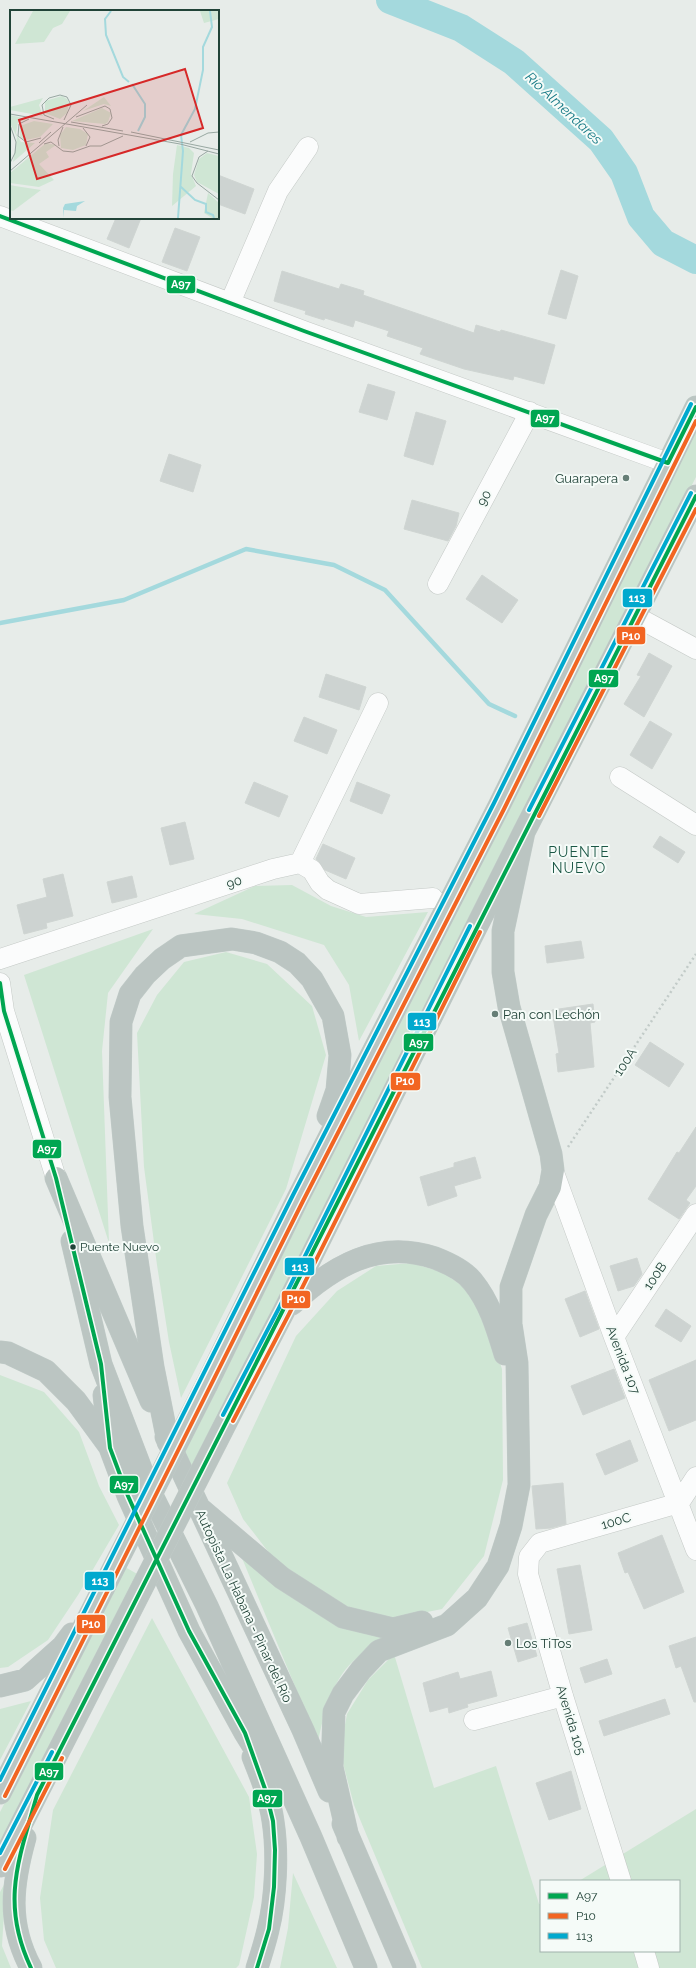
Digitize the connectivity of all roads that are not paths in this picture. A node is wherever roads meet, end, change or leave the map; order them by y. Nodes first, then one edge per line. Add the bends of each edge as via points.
1 (308, 147) dead end
2 (0, 216) edge
3 (230, 303) junction
4 (696, 407) edge
5 (530, 412) junction
6 (668, 463) junction
7 (696, 496) edge
8 (438, 584) dead end
9 (635, 616) junction
10 (696, 649) edge
11 (378, 704) dead end
12 (620, 777) dead end
13 (696, 825) edge
14 (524, 832) junction
15 (300, 864) junction
16 (433, 898) dead end
17 (0, 959) edge
18 (0, 983) edge
19 (553, 1170) junction
20 (56, 1178) junction
21 (298, 1198) junction
22 (696, 1214) edge
23 (284, 1311) junction
24 (614, 1337) junction
25 (0, 1352) edge
26 (101, 1364) junction
27 (168, 1442) junction
28 (110, 1448) junction
29 (696, 1477) edge
30 (148, 1487) junction
31 (679, 1503) junction
32 (197, 1506) junction
33 (696, 1550) edge
34 (529, 1557) joint
35 (103, 1589) junction
36 (0, 1686) edge
37 (563, 1696) junction
38 (474, 1720) dead end
39 (245, 1733) junction
40 (0, 1793) edge
41 (37, 1795) junction
42 (311, 1837) junction
43 (348, 1837) junction
44 (0, 1866) edge
45 (622, 1880) edge
46 (644, 1952) edge
47 (31, 1968) edge
48 (257, 1968) edge
49 (366, 1968) edge
50 (405, 1968) edge
51 (649, 1968) edge

1 - 3 street via 278,191
2 - 3 street
3 - 5 street
4 - 6 highway
5 - 6 street
5 - 8 street, 90
6 - 21 highway via 495,813
7 - 9 highway
9 - 10 street
9 - 14 highway
11 - 15 street
12 - 13 street
14 - 19 highway via 503,931 503,972 509,1007 551,1154
14 - 23 highway
15 - 16 street via 312,870 328,890 359,904
15 - 17 street, 90 via 273,869
18 - 20 street, Autopista La Habana - Pinar del Río via 4,1011
19 - 24 street, Avenida 107
19 - 43 highway via 550,1187 536,1214 511,1286 511,1324 517,1363 519,1485 498,1566 477,1598 447,1625 379,1651 343,1694 334,1712 332,1767
20 - 26 highway, Autopista La Habana - Pinar del Río
20 - 27 highway, Autopista La Habana - Pinar del Río
21 - 27 highway via 337,1090 340,1055 333,1016 312,979 297,963 280,952 256,943 232,939 182,946 144,975 130,994 121,1022 120,1097 132,1226
21 - 35 highway, bridge
22 - 24 street, 100B
23 - 32 highway via 329,1273 354,1260 389,1251 422,1254 450,1264 472,1281 490,1309 508,1365 511,1478 486,1565 459,1603 428,1621 393,1629 343,1618 282,1578
23 - 41 highway, bridge
24 - 31 street, Avenida 107
25 - 28 highway via 8,1353 46,1371 76,1401
26 - 28 highway
26 - 30 highway, Autopista La Habana - Pinar del Río
27 - 32 highway, Autopista La Habana - Pinar del Río
28 - 30 highway
28 - 39 highway via 128,1496 189,1631
29 - 31 street
30 - 42 highway, Autopista La Habana - Pinar del Río via 207,1606
31 - 33 street, Avenida 107
31 - 34 street, 100C via 540,1543
32 - 43 highway, Autopista La Habana - Pinar del Río via 303,1730
34 - 37 street, Avenida 105 via 528,1574
35 - 36 highway via 63,1646 25,1680
35 - 40 highway
37 - 38 street
37 - 45 street, Avenida 105
39 - 42 highway
39 - 48 highway via 273,1820 275,1850 269,1929
41 - 44 highway
41 - 47 highway via 18,1865 13,1907 22,1951
42 - 49 highway, Autopista La Habana - Pinar del Río
43 - 50 highway, Autopista La Habana - Pinar del Río
46 - 51 street

